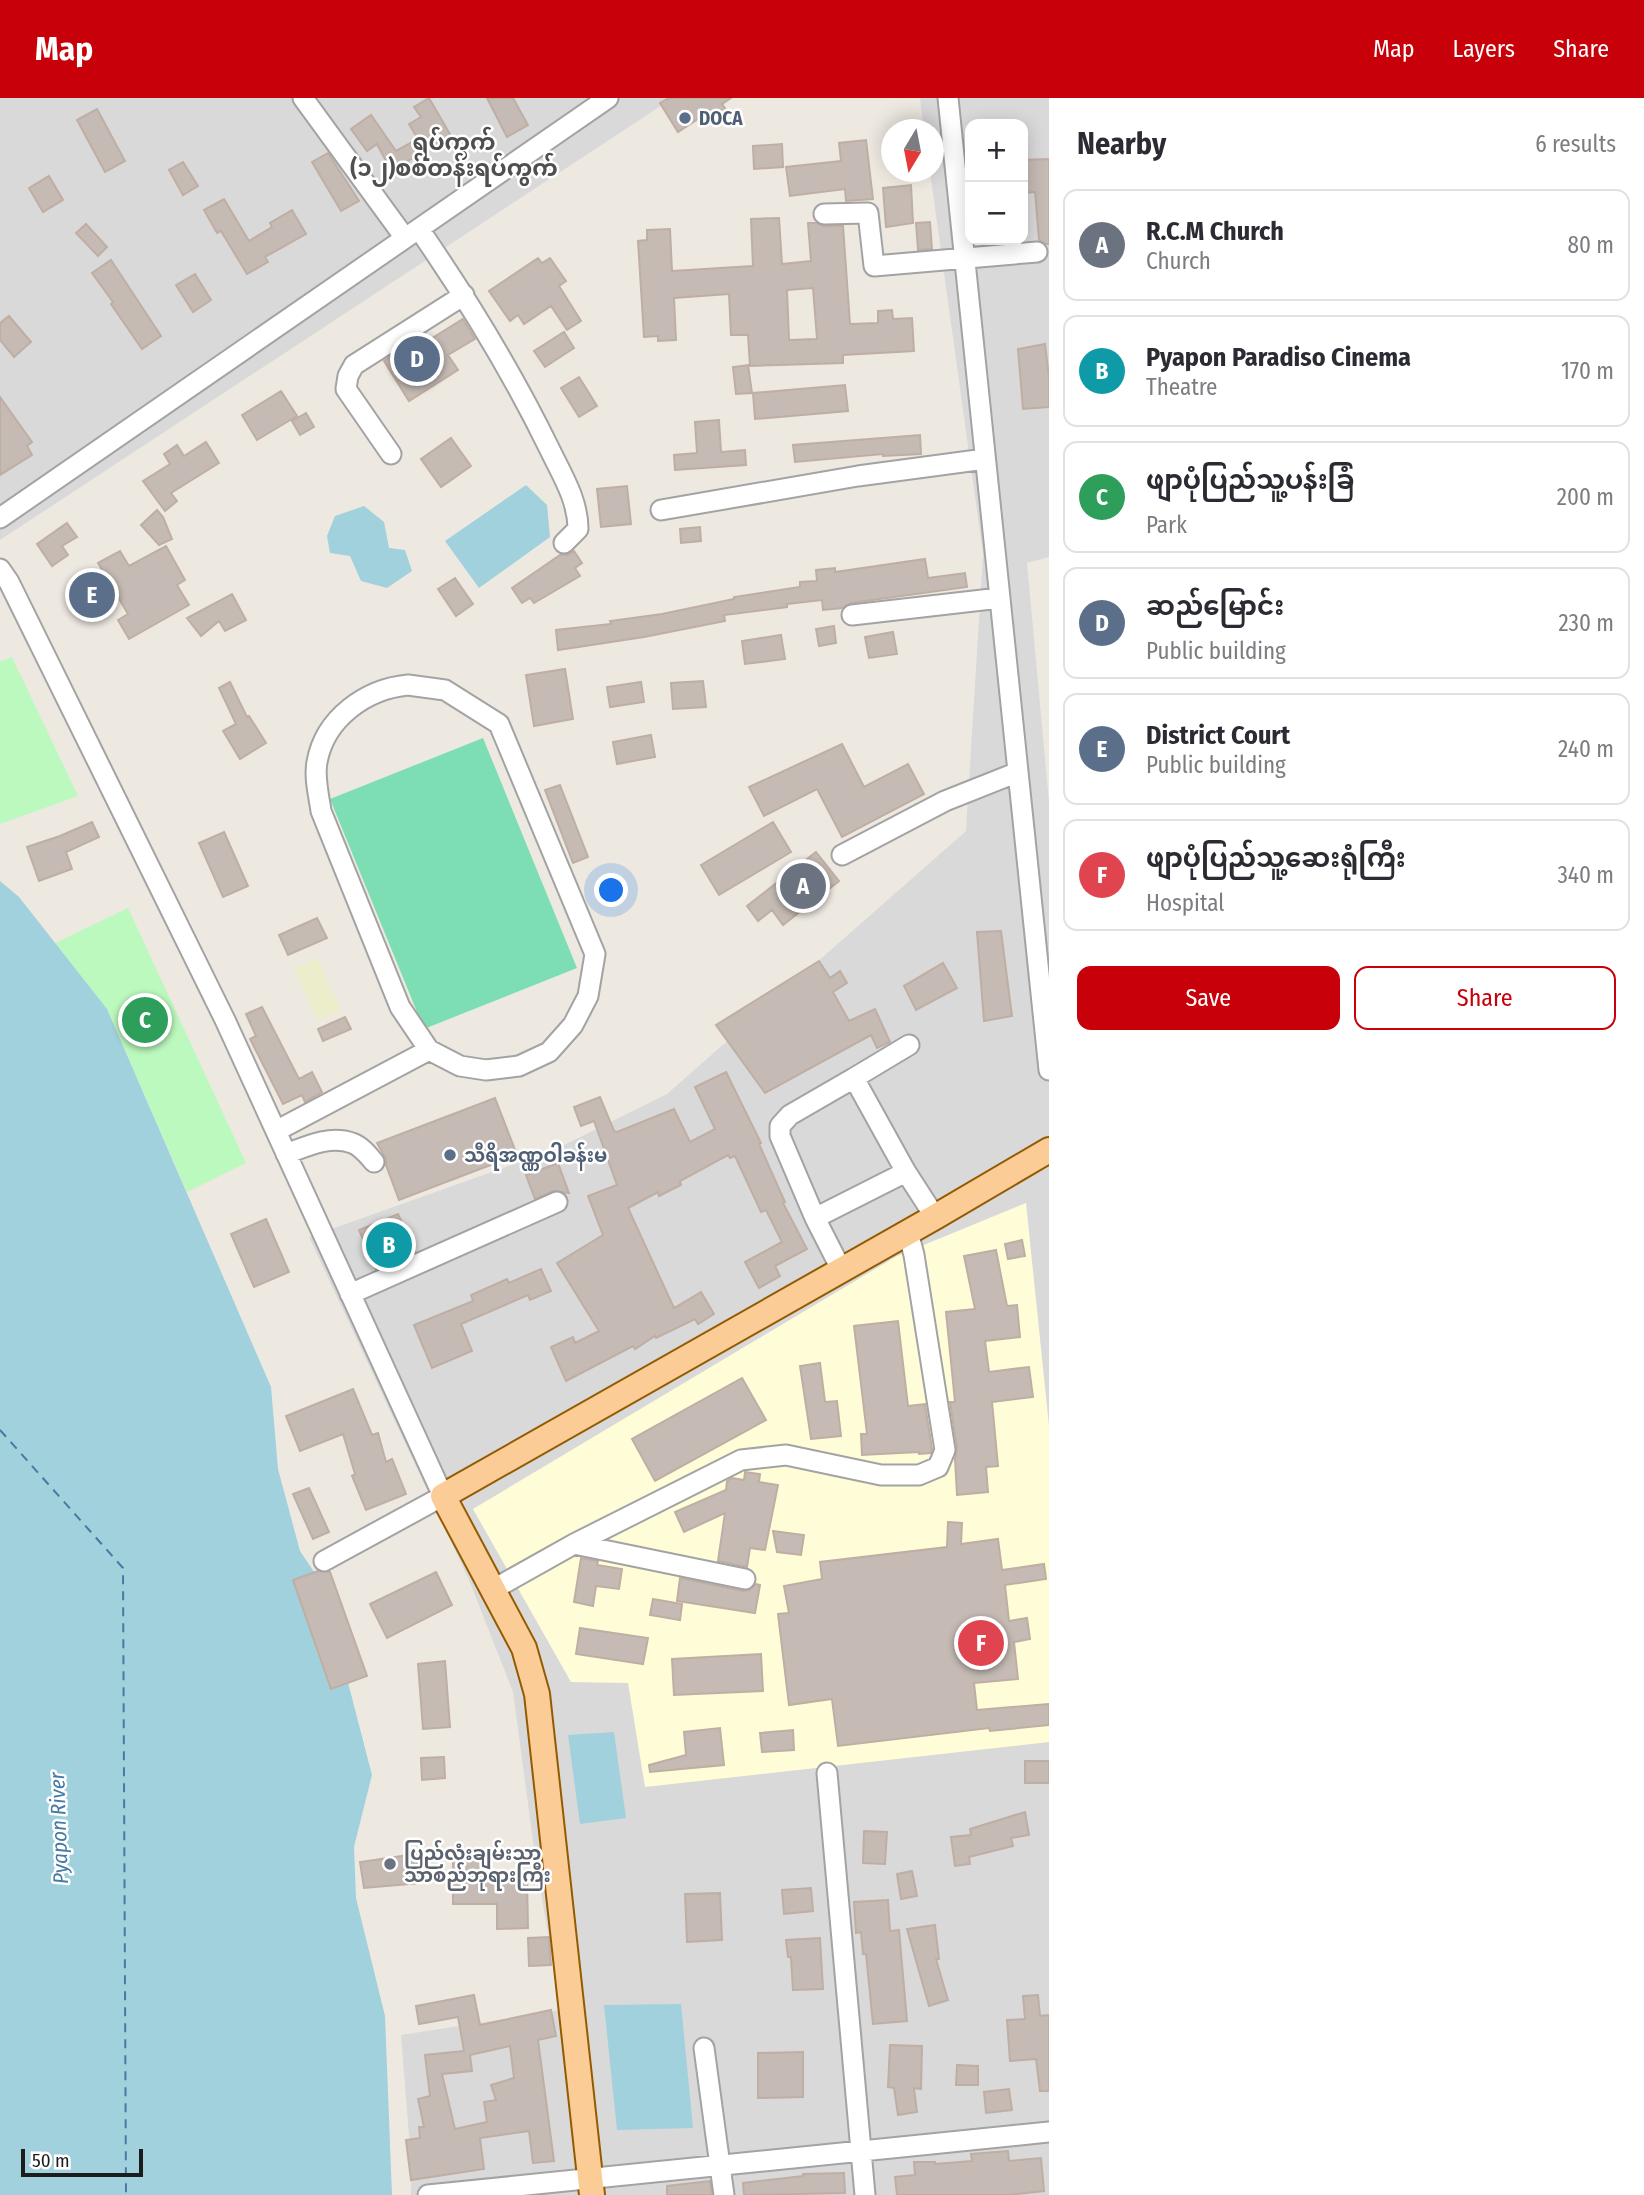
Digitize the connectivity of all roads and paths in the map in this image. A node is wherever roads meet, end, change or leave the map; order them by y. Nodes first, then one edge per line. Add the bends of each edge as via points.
1 (303, 98) edge
2 (608, 98) edge
3 (948, 98) edge
4 (824, 214) dead end
5 (412, 233) junction
6 (1037, 252) dead end
7 (965, 260) junction
8 (464, 295) junction
9 (391, 454) dead end
10 (985, 459) junction
11 (661, 510) dead end
12 (0, 518) edge
13 (564, 542) dead end
14 (0, 569) edge
15 (1000, 598) junction
16 (852, 615) dead end
17 (1018, 772) junction
18 (842, 855) dead end
19 (909, 1045) dead end
20 (429, 1050) junction
21 (1049, 1070) edge
22 (855, 1078) junction
23 (276, 1131) junction
24 (1049, 1150) edge
25 (286, 1154) junction
26 (374, 1161) dead end
27 (906, 1171) junction
28 (557, 1202) dead end
29 (935, 1217) junction
30 (815, 1218) junction
31 (908, 1232) junction
32 (841, 1269) junction
33 (350, 1294) junction
34 (443, 1496) junction
35 (574, 1544) junction
36 (324, 1561) dead end
37 (745, 1579) dead end
38 (492, 1590) junction
39 (827, 1773) dead end
40 (704, 2048) dead end
41 (1049, 2132) edge
42 (861, 2151) junction
43 (720, 2164) junction
44 (591, 2186) edge
45 (428, 2195) edge
46 (723, 2195) edge
47 (865, 2195) edge

1 - 5 street
2 - 5 street
3 - 7 street
4 - 7 street via 868,212 874,266
5 - 8 street
5 - 12 street
6 - 7 street
7 - 10 street
8 - 9 street via 354,365 348,376 346,389
8 - 13 street via 524,396 573,497 578,529
10 - 11 street
10 - 15 street
14 - 23 street
15 - 16 street
15 - 17 street
17 - 18 street via 945,801
17 - 21 street
19 - 22 street
20 - 20 street via 400,1007 321,811 316,778 325,739 352,705 388,687 408,685 445,690 499,724 596,958 588,996 573,1025 549,1052 519,1066 486,1070 460,1066
20 - 23 street
22 - 27 street
22 - 30 street via 790,1115 780,1126 780,1136
23 - 25 street
24 - 29 main road
25 - 26 street via 321,1141 351,1142
25 - 33 street
27 - 29 street
27 - 30 street
28 - 33 street
29 - 31 main road
30 - 32 street
31 - 32 main road
31 - 35 street via 945,1450 938,1467 919,1475 881,1475 786,1455 741,1460
32 - 34 main road
33 - 34 street
34 - 36 street
34 - 38 main road
35 - 37 street
35 - 38 street
38 - 44 main road via 524,1648 537,1694
39 - 42 street
40 - 43 street
41 - 42 street
42 - 43 street
42 - 47 street
43 - 44 street
43 - 46 street
44 - 45 street

